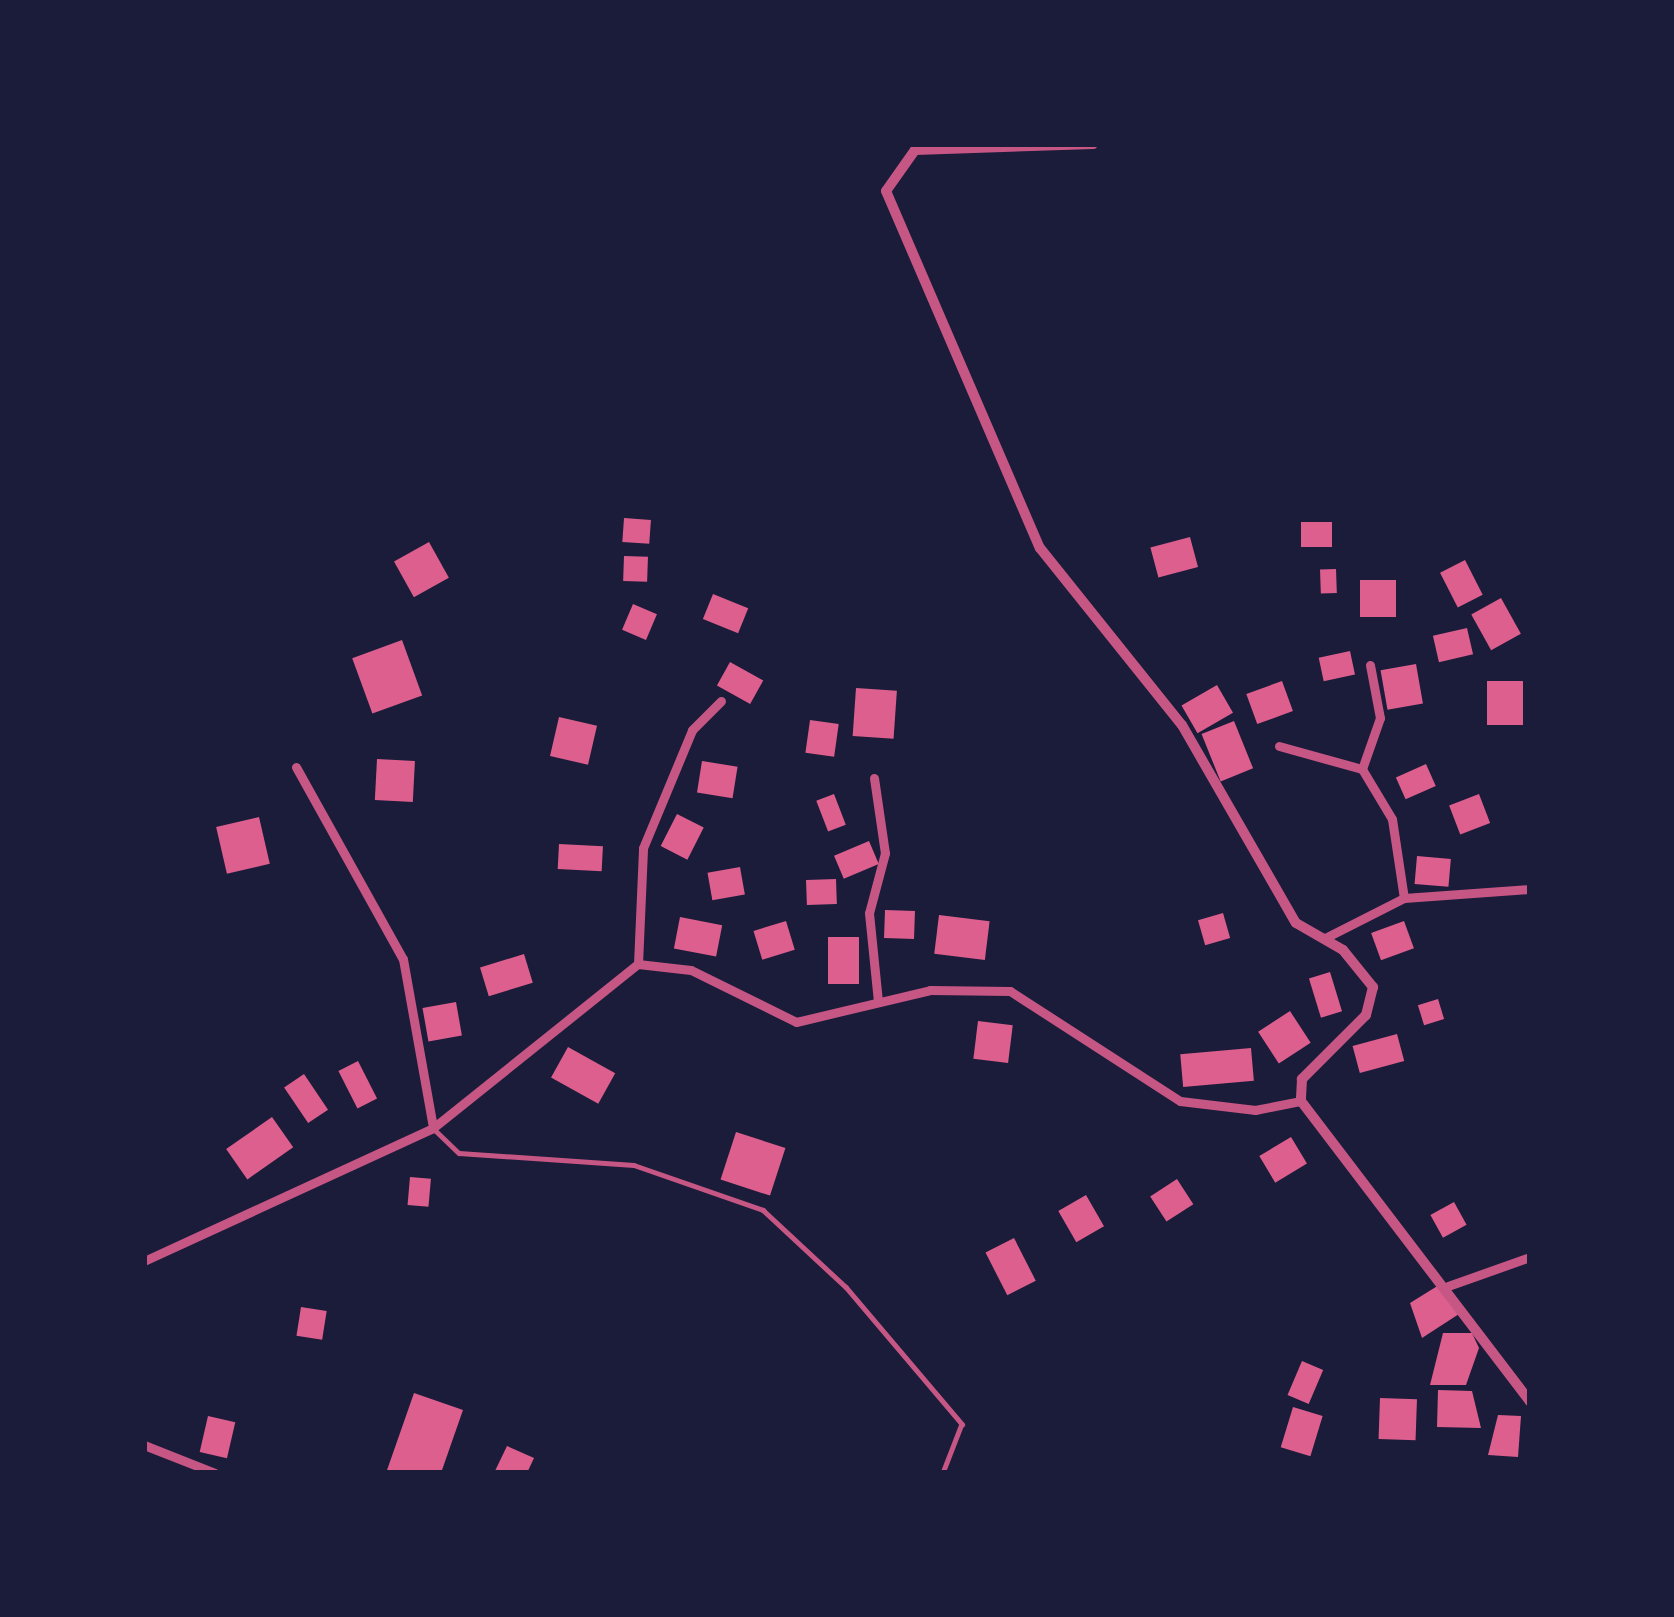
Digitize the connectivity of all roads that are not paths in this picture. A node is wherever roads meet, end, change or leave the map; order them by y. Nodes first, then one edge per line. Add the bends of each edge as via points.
1 (1093, 144) edge
2 (1370, 665) dead end
3 (721, 700) dead end
4 (1279, 746) dead end
5 (296, 767) dead end
6 (1362, 770) junction
7 (874, 778) dead end
8 (1530, 889) edge
9 (1404, 898) junction
10 (1325, 938) junction
11 (638, 964) junction
12 (878, 1002) junction
13 (1301, 1101) junction
14 (434, 1128) junction
15 (1530, 1257) edge
16 (144, 1261) edge
17 (1448, 1286) junction
18 (1530, 1402) edge
19 (144, 1445) edge
20 (215, 1473) edge
21 (943, 1473) edge

1 - 10 street via 915,150 886,191 1040,548 1182,725 1285,908
2 - 6 street via 1380,718
3 - 11 street via 692,730 644,848
4 - 6 street
5 - 14 street via 404,959
6 - 9 street via 1392,819
7 - 12 street via 885,853 868,914
8 - 9 street
9 - 10 street
10 - 13 street via 1364,972 1374,999 1316,1058
11 - 12 street via 691,970 796,1022
11 - 14 street
12 - 13 street via 1010,991 1180,1101 1255,1111
13 - 17 street
14 - 16 street
14 - 21 lane via 459,1153 634,1165 763,1210 846,1287 962,1424
15 - 17 street
17 - 18 street
19 - 20 street

